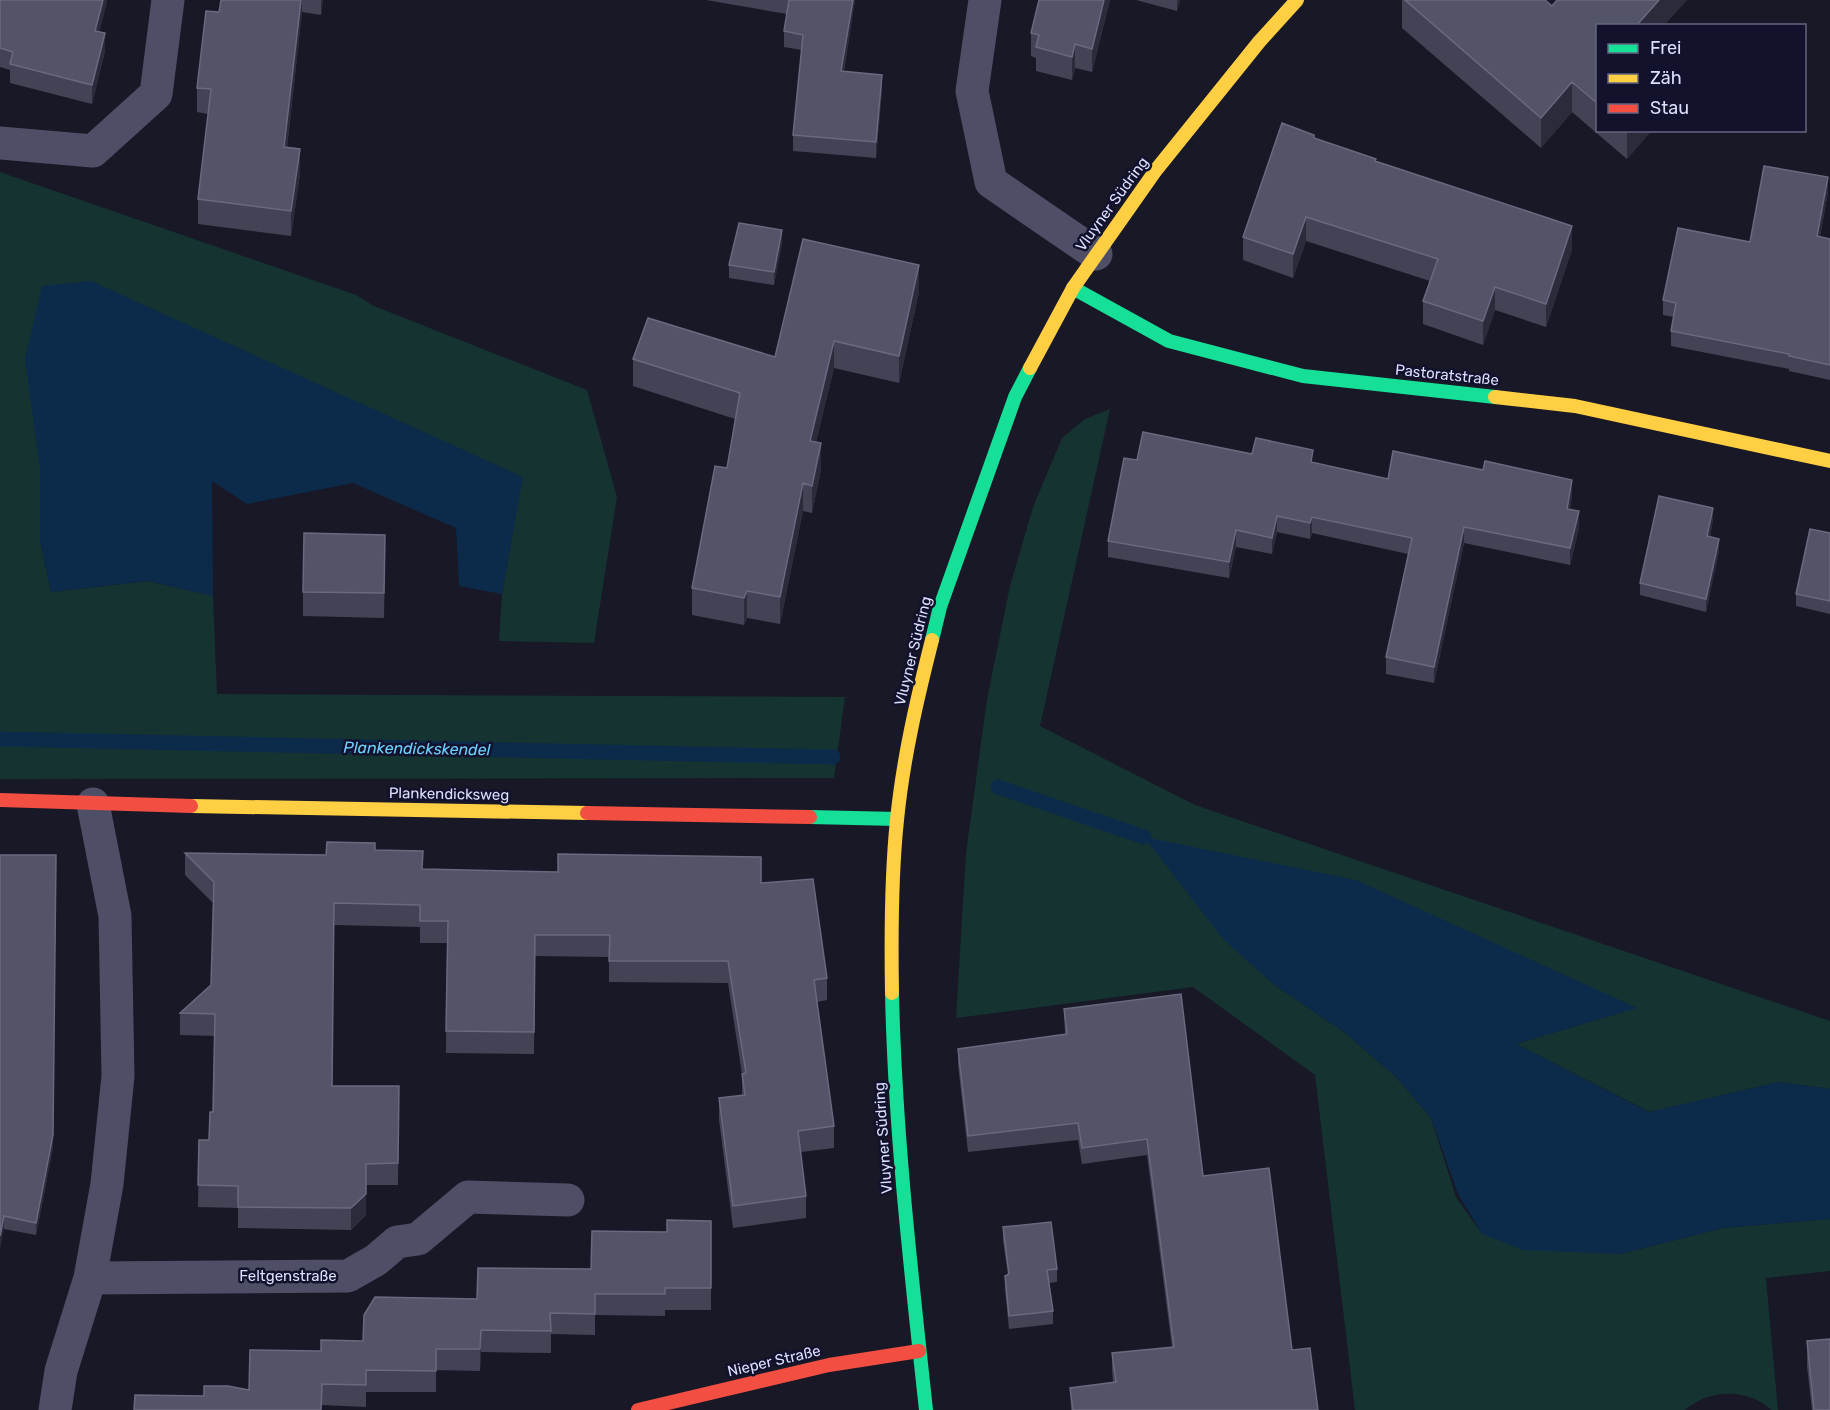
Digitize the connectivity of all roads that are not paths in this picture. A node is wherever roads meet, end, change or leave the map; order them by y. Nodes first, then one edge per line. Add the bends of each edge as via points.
1 (168, 0) edge
2 (985, 0) edge
3 (1297, 0) edge
4 (0, 143) edge
5 (1096, 254) junction
6 (1074, 288) junction
7 (1830, 461) edge
8 (0, 800) edge
9 (93, 804) junction
10 (897, 819) junction
11 (568, 1200) dead end
12 (90, 1278) junction
13 (919, 1351) junction
14 (55, 1410) edge
15 (638, 1410) edge
16 (926, 1410) edge

1 - 4 street via 156,94 93,151
2 - 5 street via 972,90 991,182
3 - 5 street, Vluyner Südring via 1156,170
5 - 6 street, Vluyner Südring
6 - 7 street, Pastoratstraße via 1169,341 1303,376 1575,406
6 - 10 street, Vluyner Südring via 1015,397 940,607 914,711
8 - 9 street, Plankendicksweg
9 - 10 street, Plankendicksweg
9 - 12 street via 115,916 118,1076 107,1184
10 - 13 street, Vluyner Südring via 891,929 894,1068
11 - 12 street, Feltgenstraße via 468,1197 418,1239 397,1242 348,1276
12 - 14 street via 61,1371
13 - 15 street, Nieper Straße via 829,1365
13 - 16 street, Vluyner Südring

